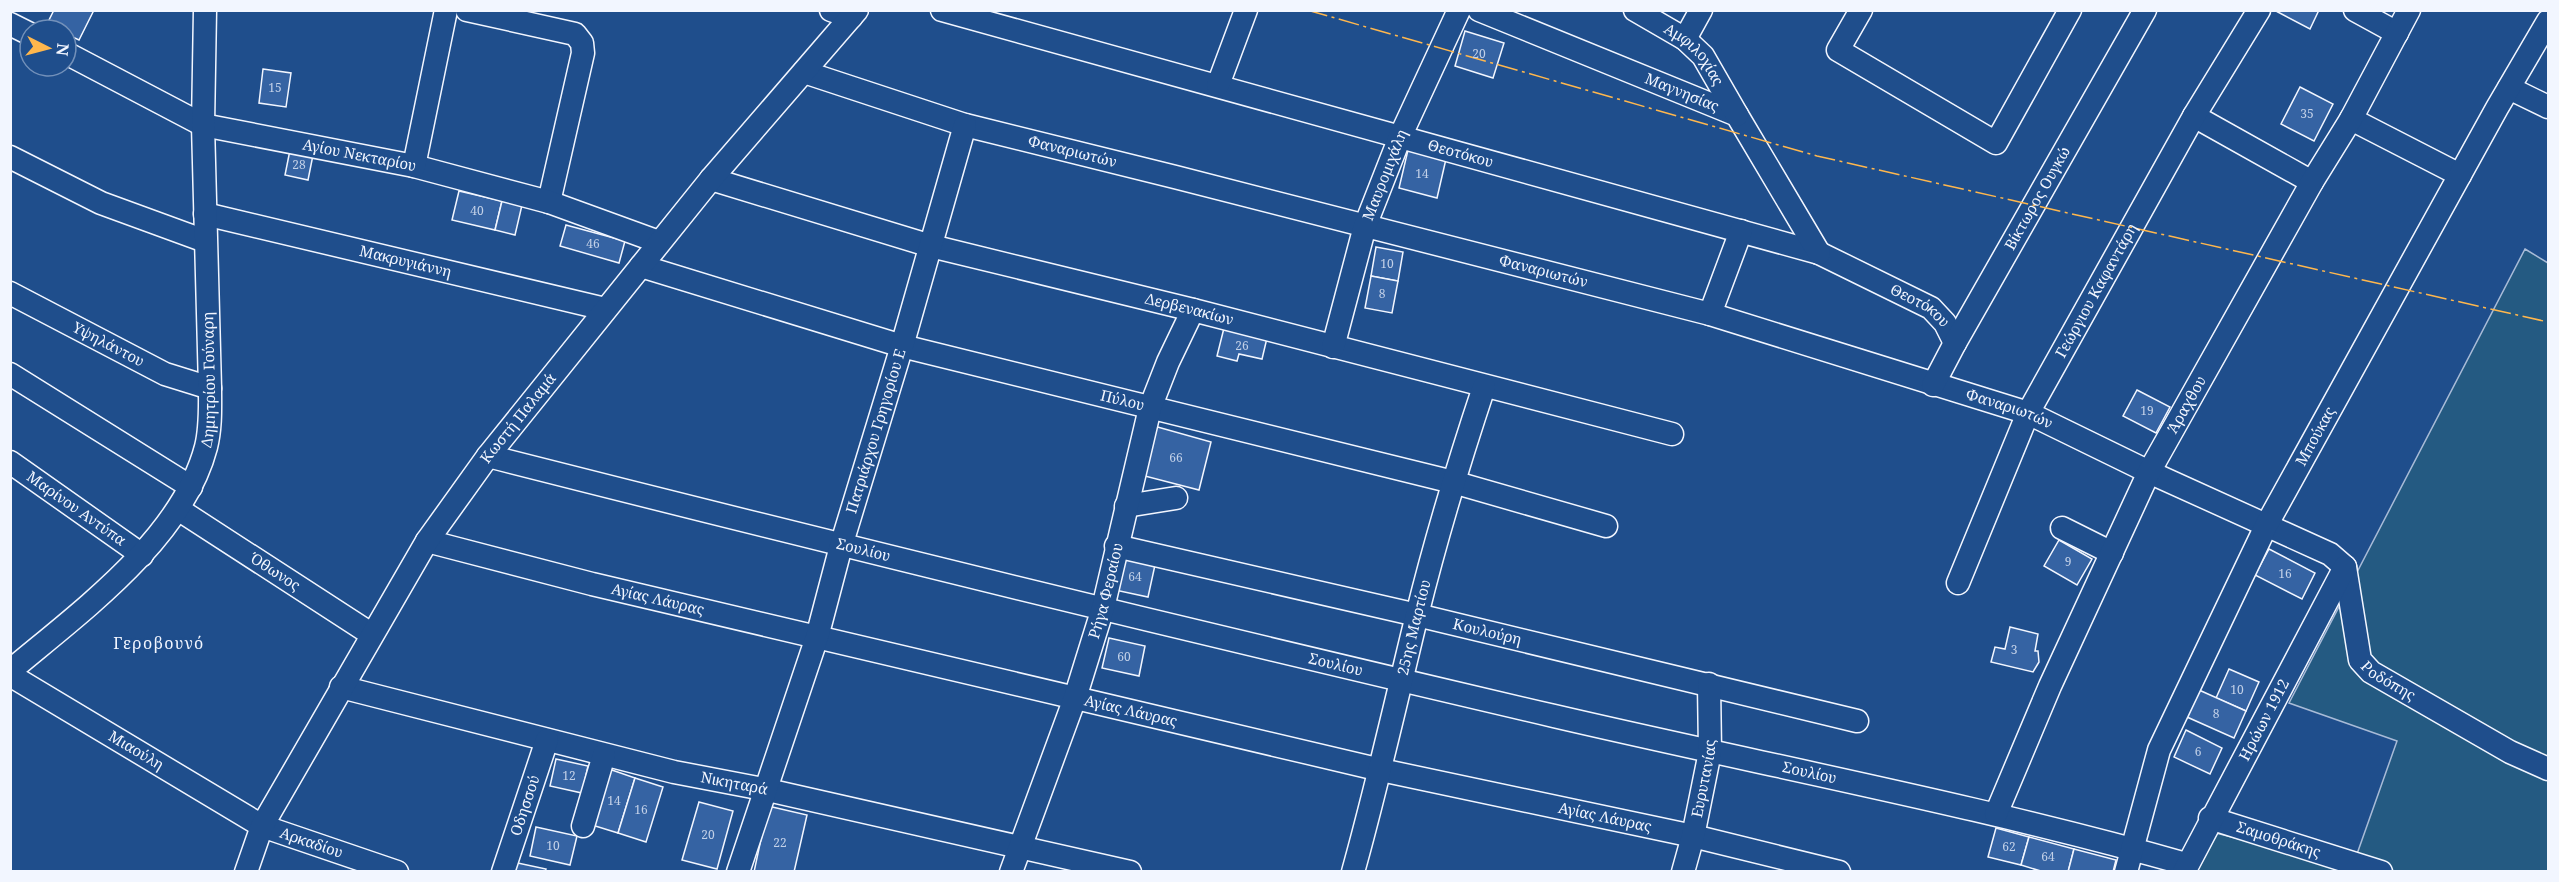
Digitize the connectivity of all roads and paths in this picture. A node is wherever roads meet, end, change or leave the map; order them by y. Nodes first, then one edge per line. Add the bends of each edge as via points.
1 (205, 10) edge
2 (446, 10) edge
3 (467, 10) edge
4 (942, 10) edge
5 (1246, 10) edge
6 (1459, 10) edge
7 (1479, 10) edge
8 (1635, 10) edge
9 (1701, 10) edge
10 (1861, 10) edge
11 (2070, 10) edge
12 (2145, 10) edge
13 (2259, 10) edge
14 (2355, 10) edge
15 (2409, 10) edge
16 (846, 13) edge
17 (2547, 26) edge
18 (2397, 33) junction
19 (1685, 39) junction
20 (78, 59) edge
21 (804, 72) junction
22 (1218, 85) junction
23 (2509, 88) junction
24 (2548, 107) edge
25 (1737, 116) junction
26 (2194, 116) junction
27 (2350, 119) junction
28 (203, 125) junction
29 (965, 125) junction
30 (1400, 137) junction
31 (10, 157) edge
32 (414, 166) junction
33 (2460, 175) junction
34 (711, 179) junction
35 (2312, 182) junction
36 (549, 202) junction
37 (205, 214) junction
38 (1365, 226) junction
39 (1741, 231) junction
40 (205, 241) junction
41 (659, 242) junction
42 (931, 246) junction
43 (1819, 253) junction
44 (641, 266) junction
45 (10, 293) edge
46 (605, 309) junction
47 (1193, 310) junction
48 (1710, 314) junction
49 (1955, 343) junction
50 (902, 346) junction
51 (1333, 347) junction
52 (10, 374) edge
53 (1933, 386) junction
54 (1484, 387) junction
55 (210, 388) junction
56 (1149, 408) junction
57 (2028, 413) junction
58 (1672, 434) dead end
59 (488, 456) junction
60 (10, 462) edge
61 (2150, 472) junction
62 (1453, 482) junction
63 (191, 487) junction
64 (1176, 498) dead end
65 (1126, 506) junction
66 (178, 509) junction
67 (2266, 524) junction
68 (1606, 526) dead end
69 (2062, 528) dead end
70 (427, 541) junction
71 (841, 546) junction
72 (1116, 546) junction
73 (2112, 553) junction
74 (142, 555) junction
75 (2345, 567) junction
76 (1958, 583) dead end
77 (1103, 608) junction
78 (1417, 615) junction
79 (371, 634) junction
80 (817, 637) junction
81 (10, 673) edge
82 (1403, 681) junction
83 (1709, 684) junction
84 (341, 687) junction
85 (1075, 698) junction
86 (1857, 721) dead end
87 (547, 740) junction
88 (1710, 752) junction
89 (604, 754) junction
90 (2548, 769) edge
91 (1381, 770) junction
92 (763, 789) junction
93 (1996, 814) junction
94 (2210, 818) junction
95 (262, 826) junction
96 (583, 826) dead end
97 (1693, 836) junction
98 (1019, 845) junction
99 (2133, 849) junction
100 (2327, 862) edge
101 (2185, 868) edge
102 (246, 872) edge
103 (398, 872) edge
104 (503, 872) edge
105 (738, 872) edge
106 (1011, 872) edge
107 (1130, 872) edge
108 (1353, 872) edge
109 (1683, 872) edge
110 (1839, 872) edge
111 (2126, 872) edge
112 (2381, 872) edge

1 - 28 street, Δημητρίου Γούναρη
2 - 32 street
3 - 36 street via 575,34 582,43
4 - 22 street, Θεοτόκου
5 - 22 street
6 - 30 street, Μαυρομιχάλη
7 - 25 street, Μαγνησίας
8 - 19 street, Αμφιλοχίας
9 - 19 street
10 - 11 street via 1838,50 1996,144
12 - 49 street, Βίκτωρος Ουγκώ
13 - 26 street, Γεώργιου Καφαντάρη
14 - 18 street
15 - 18 street, Άραχθου
16 - 21 street, Κωστή Παλαμά
17 - 23 street, Μπούκας
18 - 27 street, Άραχθου
19 - 25 street, Αμφιλοχίας via 1703,56
20 - 28 street, Αγίου Νεκταρίου
21 - 29 street, Φαναριωτών
21 - 34 street, Κωστή Παλαμά
22 - 30 street, Θεοτόκου
23 - 24 street
23 - 33 street, Μπούκας
25 - 43 street, Μαγνησίας
26 - 35 street
26 - 57 street, Γεώργιου Καφαντάρη
27 - 33 street
27 - 35 street, Άραχθου
28 - 32 street, Αγίου Νεκταρίου
28 - 37 street, Δημητρίου Γούναρη
29 - 38 street, Φαναριωτών
29 - 42 street, Πατριάρχου Γρηγορίου Ε
30 - 38 street, Μαυρομιχάλη
30 - 39 street, Θεοτόκου
31 - 40 street via 101,203
32 - 36 street, Αγίου Νεκταρίου
33 - 67 street, Μπούκας
34 - 41 street, Κωστή Παλαμά
34 - 42 street, Δερβενακίων
35 - 61 street, Άραχθου
36 - 41 street, Αγίου Νεκταρίου
37 - 40 street, Δημητρίου Γούναρη
37 - 46 street, Μακρυγιάννη
38 - 48 street, Φαναριωτών
38 - 51 street, Μαυρομιχάλη
39 - 43 street, Θεοτόκου
39 - 48 street
40 - 55 street, Δημητρίου Γούναρη
41 - 44 street, Κωστή Παλαμά
42 - 47 street, Δερβενακίων
42 - 50 street, Πατριάρχου Γρηγορίου Ε
43 - 49 street, Θεοτόκου via 1931,308 1945,323
44 - 46 street, Κωστή Παλαμά
44 - 50 street, Πύλου
45 - 55 street, Υψηλάντου via 165,374
46 - 59 street, Κωστή Παλαμά
47 - 51 street, Δερβενακίων
47 - 56 street, Ρήγα Φεραίου
48 - 53 street, Φαναριωτών
49 - 53 street, Βίκτωρος Ουγκώ
50 - 56 street, Πύλου
50 - 71 street, Πατριάρχου Γρηγορίου Ε
51 - 54 street, Δερβενακίων
52 - 63 street
53 - 57 street, Φαναριωτών
54 - 58 street, Δερβενακίων
54 - 62 street, 25ης Μαρτίου
55 - 63 street, Δημητρίου Γούναρη via 206,447
56 - 62 street, Πύλου
56 - 65 street, Ρήγα Φεραίου
57 - 61 street, Φαναριωτών
57 - 76 street, Γεώργιου Καφαντάρη
59 - 70 street, Κωστή Παλαμά
59 - 71 street, Σουλίου
60 - 74 street, Μαρίνου Αντύπα
61 - 67 street, Φαναριωτών
61 - 73 street, Άραχθου
62 - 68 street, Πύλου
62 - 78 street, 25ης Μαρτίου
63 - 66 street, Δημητρίου Γούναρη
64 - 65 street
65 - 72 street, Ρήγα Φεραίου
66 - 74 street, Δημητρίου Γούναρη
66 - 79 street, Όθωνος
67 - 75 street via 2330,554
67 - 99 street, Μπούκας via 2159,750
69 - 73 street
70 - 79 street, Κωστή Παλαμά
70 - 80 street, Αγίας Λάυρας
71 - 77 street, Σουλίου
71 - 80 street, Πατριάρχου Γρηγορίου Ε
72 - 77 street, Ρήγα Φεραίου
72 - 78 street, Κουλούρη
73 - 93 street, Άραχθου
74 - 81 street, Δημητρίου Γούναρη
75 - 90 street, Ροδόπης via 2360,660 2371,672 2510,752
75 - 94 street, Ηρώων 1912
77 - 82 street, Σουλίου
77 - 85 street, Ρήγα Φεραίου
78 - 82 street, 25ης Μαρτίου
78 - 83 street, Κουλούρη
79 - 84 street, Κωστή Παλαμά
80 - 85 street, Αγίας Λάυρας
80 - 92 street, Πατριάρχου Γρηγορίου Ε
81 - 95 street, Μιαούλη
82 - 88 street, Σουλίου
82 - 91 street, 25ης Μαρτίου
83 - 86 street, Κουλούρη
83 - 88 street, Ευρυτανίας
84 - 87 street, Νικηταρά
84 - 95 street, Κωστή Παλαμά
85 - 91 street, Αγίας Λάυρας
85 - 98 street, Ρήγα Φεραίου
87 - 89 street, Νικηταρά
87 - 104 street, Οδησσού
88 - 93 street, Σουλίου
88 - 97 street, Ευρυτανίας
89 - 92 street, Νικηταρά
89 - 96 street
91 - 97 street, Αγίας Λάυρας
91 - 108 street, 25ης Μαρτίου
92 - 98 street, Νικηταρά
92 - 105 street, Πατριάρχου Γρηγορίου Ε
93 - 99 street, Σουλίου
94 - 100 street, Σαμοθράκης
94 - 101 street, Ηρώων 1912
95 - 102 street, Κωστή Παλαμά
95 - 103 street, Αρκαδίου
97 - 109 street, Ευρυτανίας
97 - 110 street, Αγίας Λάυρας
98 - 106 street, Ρήγα Φεραίου
98 - 107 street, Νικηταρά
99 - 101 street, Σουλίου
99 - 111 street, Μπούκας
100 - 112 street, Σαμοθράκης

